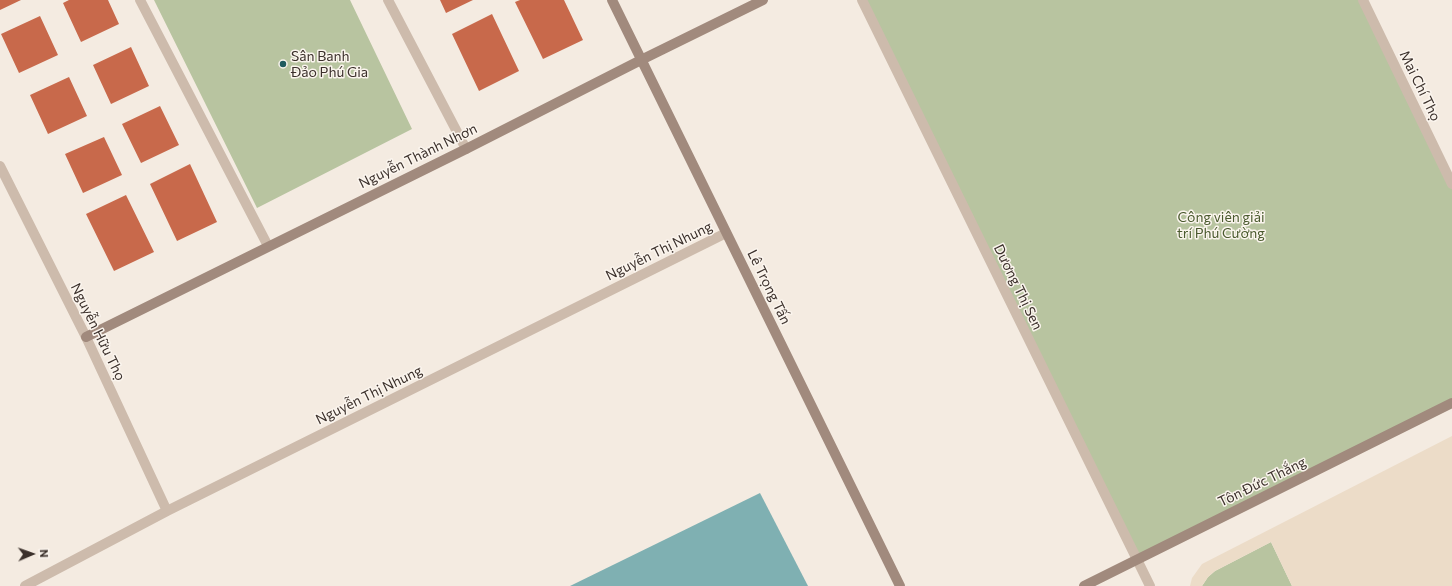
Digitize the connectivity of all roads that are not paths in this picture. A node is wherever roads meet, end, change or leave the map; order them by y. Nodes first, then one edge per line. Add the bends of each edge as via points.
1 (140, 0) edge
2 (388, 0) edge
3 (612, 0) edge
4 (763, 0) edge
5 (862, 0) edge
6 (1363, 0) edge
7 (641, 60) junction
8 (466, 149) junction
9 (0, 166) edge
10 (1452, 184) edge
11 (726, 233) junction
12 (268, 246) junction
13 (86, 337) junction
14 (1452, 403) edge
15 (167, 511) junction
16 (1136, 560) junction
17 (25, 586) edge
18 (900, 586) edge
19 (1084, 586) edge
20 (1150, 586) edge

1 - 12 street
2 - 8 street
3 - 7 street, Lê Trọng Tấn
4 - 7 street, Nguyễn Thành Nhơn
5 - 16 street, Dương Thị Sen
6 - 10 street, Mai Chí Thọ
7 - 8 street, Nguyễn Thành Nhơn
7 - 11 street, Lê Trọng Tấn
8 - 12 street, Nguyễn Thành Nhơn
9 - 13 street, Nguyễn Hữu Thọ
11 - 15 street, Nguyễn Thị Nhung
11 - 18 street, Lê Trọng Tấn
12 - 13 street, Nguyễn Thành Nhơn
13 - 15 street, Nguyễn Hữu Thọ
14 - 16 street, Tôn Đức Thắng
15 - 17 street, Nguyễn Thị Nhung
16 - 19 street, Tôn Đức Thắng
16 - 20 street, Dương Thị Sen

